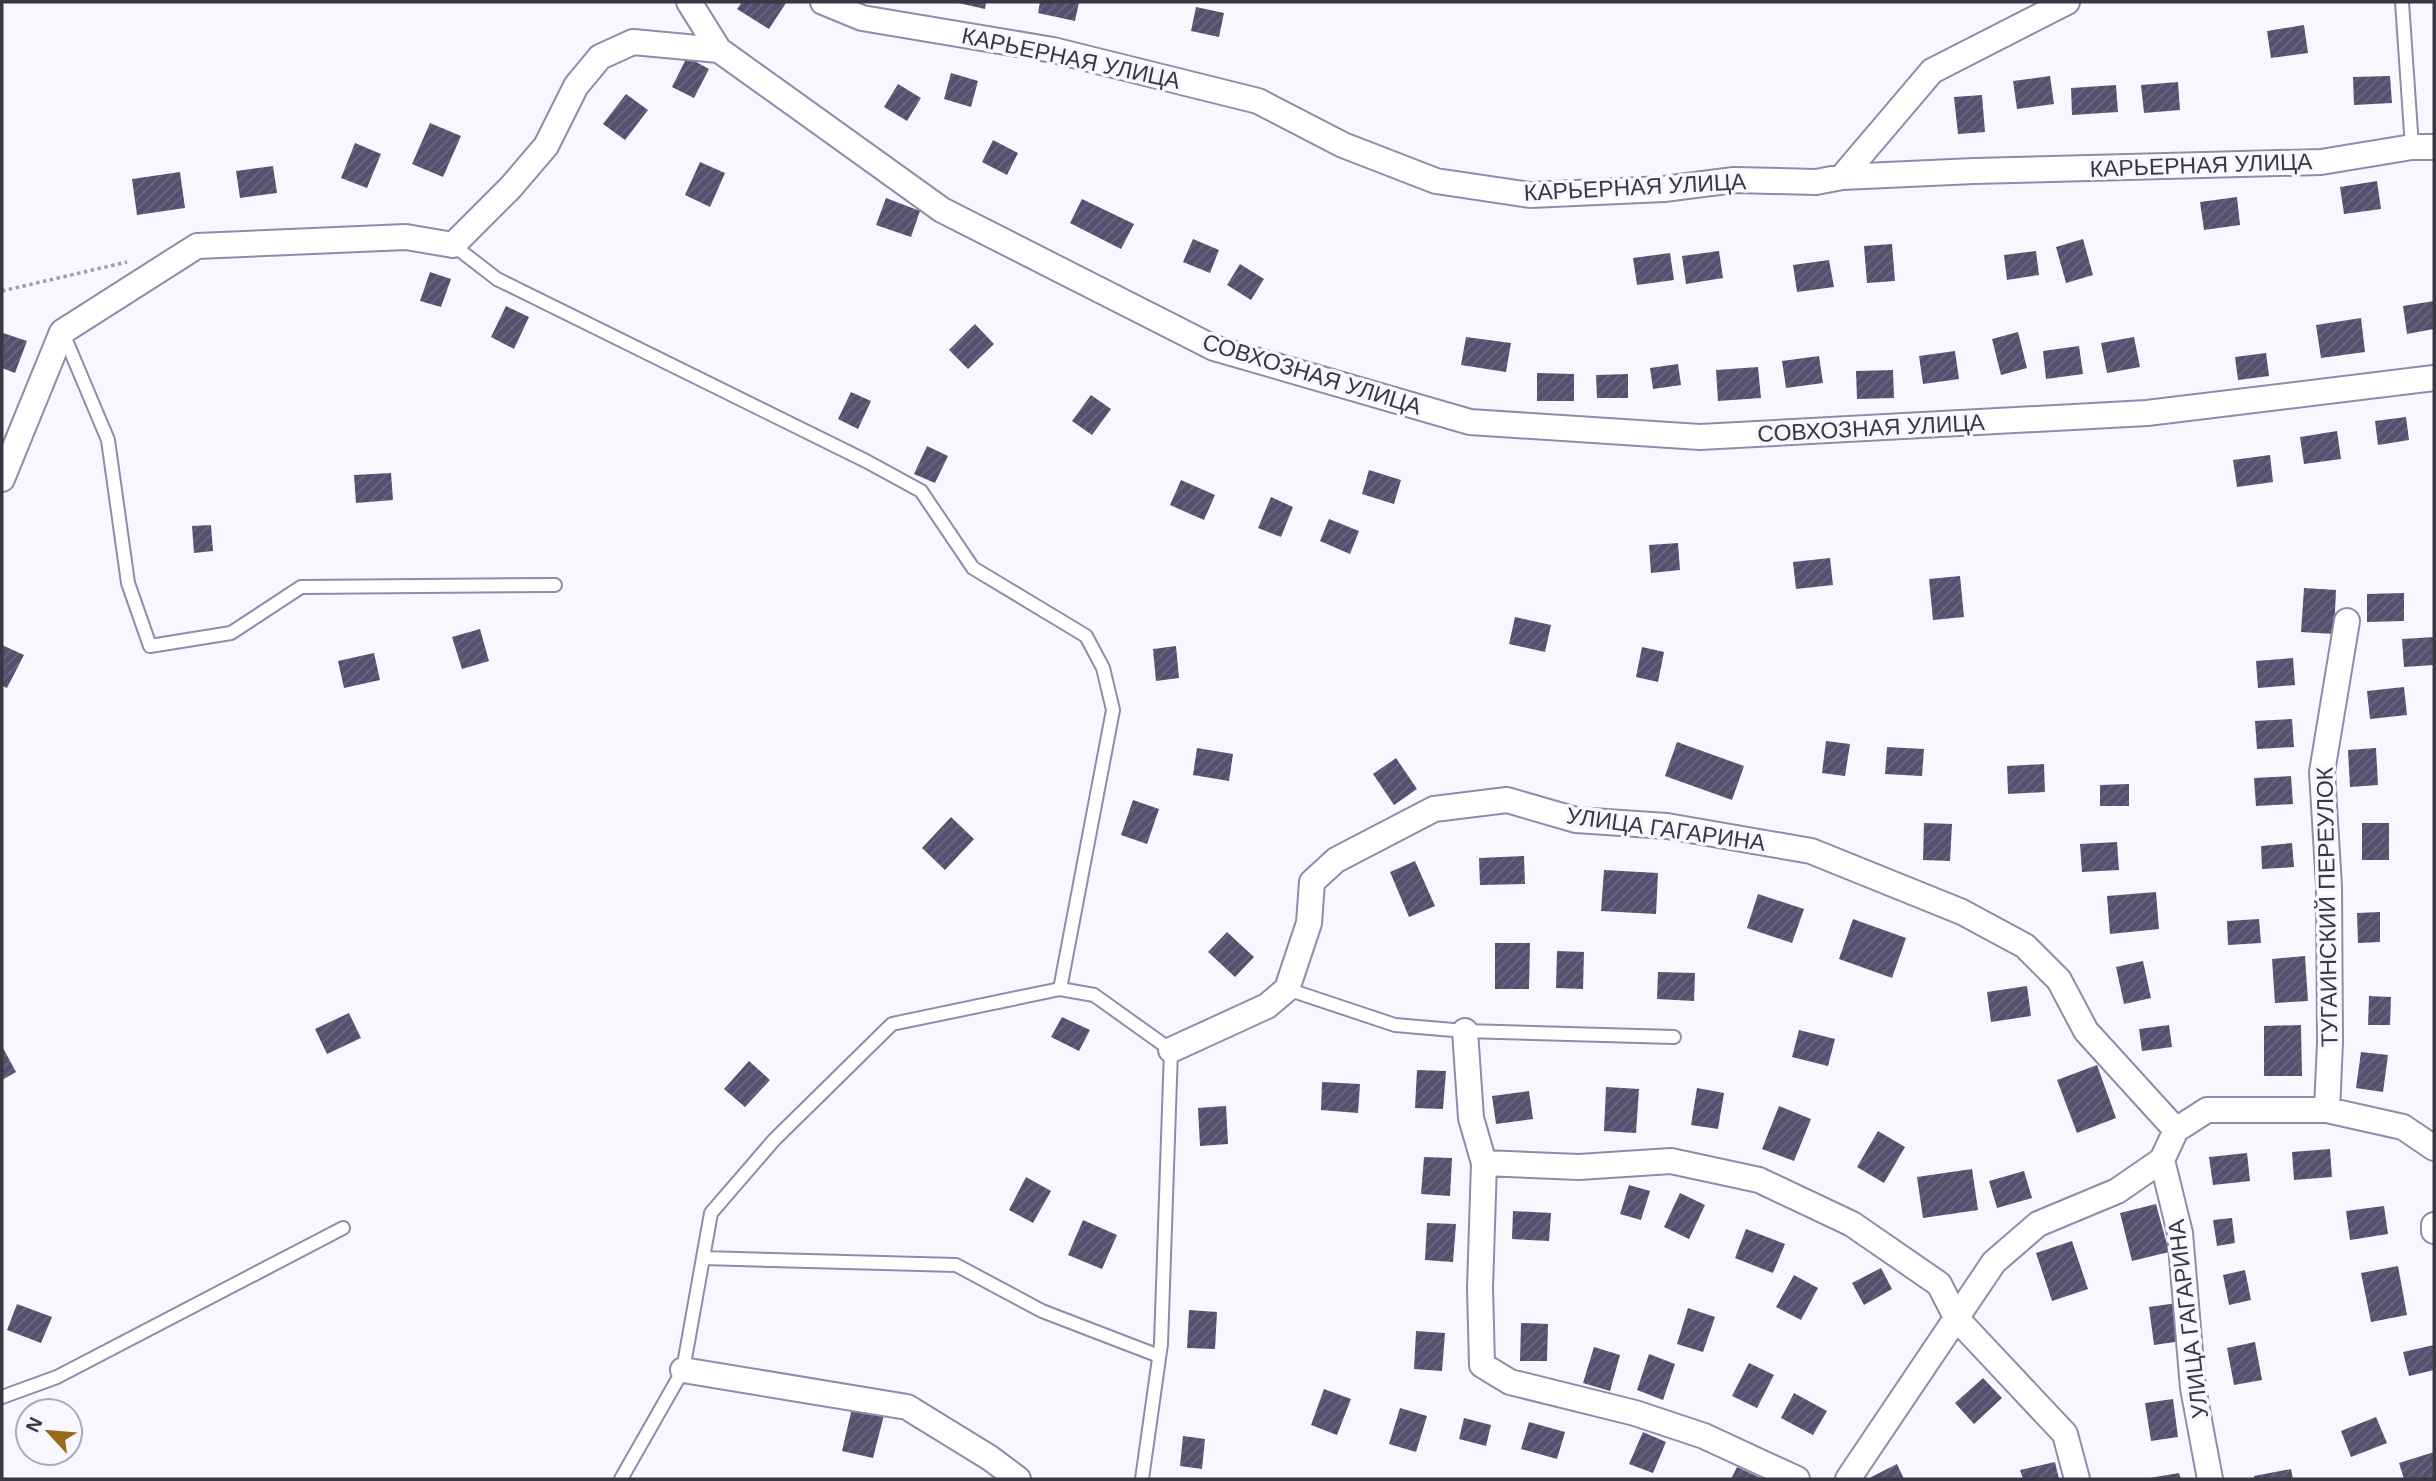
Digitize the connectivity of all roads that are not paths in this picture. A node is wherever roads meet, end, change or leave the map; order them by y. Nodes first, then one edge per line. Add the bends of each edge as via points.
1 (689, 2) edge
2 (823, 2) edge
3 (2067, 2) edge
4 (2402, 2) edge
5 (719, 50) junction
6 (2423, 147) edge
7 (1842, 177) junction
8 (453, 245) junction
9 (62, 332) junction
10 (2434, 378) edge
11 (2, 479) edge
12 (555, 585) dead end
13 (2347, 621) dead end
14 (1060, 989) junction
15 (1287, 989) junction
16 (1465, 1031) junction
17 (1675, 1037) dead end
18 (1171, 1050) junction
19 (2327, 1110) junction
20 (2176, 1130) junction
21 (2434, 1148) edge
22 (2162, 1160) junction
23 (1484, 1163) junction
24 (343, 1228) dead end
25 (703, 1258) junction
26 (1957, 1319) junction
27 (1160, 1356) junction
28 (683, 1370) junction
29 (2, 1397) edge
30 (621, 1479) edge
31 (1018, 1479) edge
32 (1142, 1479) edge
33 (1797, 1479) edge
34 (1848, 1479) edge
35 (2077, 1479) edge
36 (2210, 1479) edge

1 - 5 street
2 - 7 street, КАРЬЕРНАЯ УЛИЦА via 862,18 1053,50 1258,101 1343,145 1436,181 1530,195
3 - 7 street via 1932,71
4 - 6 lane
5 - 8 street via 633,42 600,57 576,86 547,146
5 - 10 street, СОВХОЗНАЯ УЛИЦА via 942,209 1214,348 1470,422 1700,437 2147,413
6 - 7 street, КАРЬЕРНАЯ УЛИЦА via 2321,162
8 - 9 street via 406,237 197,246
8 - 14 lane via 497,279 921,491 973,568 1086,636 1103,668 1113,710
9 - 11 street
9 - 12 lane via 108,440 128,583 150,646 231,633 301,587
13 - 19 street, ТУГАИНСКИЙ ПЕРЕУЛОК via 2322,772 2329,887
14 - 18 lane via 1094,995
14 - 25 lane via 892,1024 774,1140 711,1213
15 - 16 lane via 1395,1025
15 - 18 street via 1267,1006
15 - 20 street, УЛИЦА ГАГАРИНА via 1309,923 1312,882 1336,860 1434,809 1507,800 1576,820 1667,826 1811,851 1962,912 2025,946 2059,980 2086,1031
16 - 17 lane
16 - 23 street via 1471,1118
18 - 27 lane
19 - 20 street via 2207,1110
19 - 21 street via 2403,1127
20 - 22 street
22 - 26 street via 2117,1191 2038,1224 1994,1262
22 - 36 street, УЛИЦА ГАГАРИНА via 2180,1233 2193,1388
23 - 26 street via 1579,1167 1671,1161 1759,1180 1852,1224 1938,1284
23 - 33 street via 1482,1365 1510,1382 1635,1413 1704,1436
24 - 29 lane via 57,1377
25 - 27 lane via 956,1265 1042,1311
25 - 28 lane
26 - 34 street
26 - 35 street via 2065,1434
27 - 32 lane
28 - 30 lane
28 - 31 street via 907,1408

